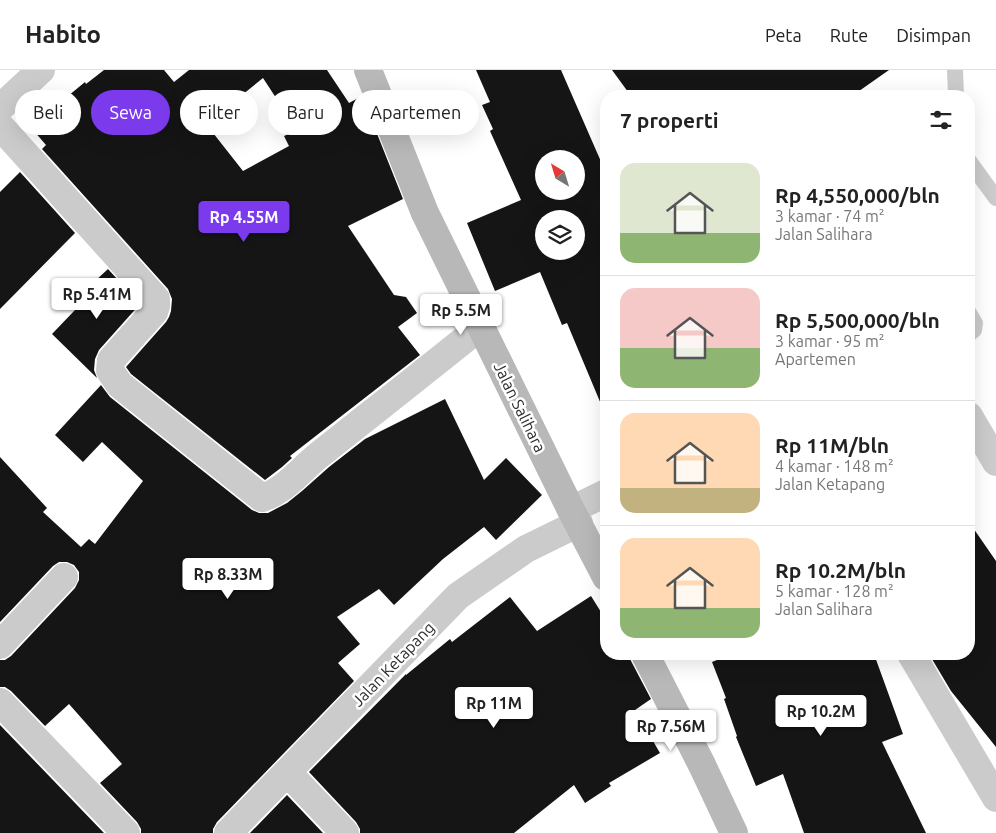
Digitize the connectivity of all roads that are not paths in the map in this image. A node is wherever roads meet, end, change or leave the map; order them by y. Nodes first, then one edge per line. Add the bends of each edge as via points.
1 (41, 70) edge
2 (368, 70) edge
3 (954, 70) edge
4 (956, 90) edge
5 (5, 94) edge
6 (0, 126) edge
7 (975, 169) edge
8 (996, 198) edge
9 (480, 328) junction
10 (975, 426) edge
11 (996, 462) edge
12 (600, 497) edge
13 (575, 517) junction
14 (600, 565) edge
15 (64, 577) dead end
16 (0, 645) edge
17 (648, 660) edge
18 (915, 660) edge
19 (0, 702) edge
20 (288, 773) junction
21 (996, 798) edge
22 (126, 833) edge
23 (228, 833) edge
24 (344, 833) edge
25 (734, 833) edge

1 - 5 street
2 - 9 street, Jalan Salihara via 424,213
3 - 4 lane
6 - 9 street via 156,299 154,312 111,360 110,371 120,385 262,498 285,485
7 - 8 lane
9 - 13 street, Jalan Salihara
10 - 11 street
12 - 13 street, Jalan Ketapang
13 - 14 street, Jalan Salihara
13 - 20 street, Jalan Ketapang via 458,596
15 - 16 street
17 - 25 street
18 - 21 street
19 - 22 street
20 - 23 street, Jalan Ketapang
20 - 24 street

